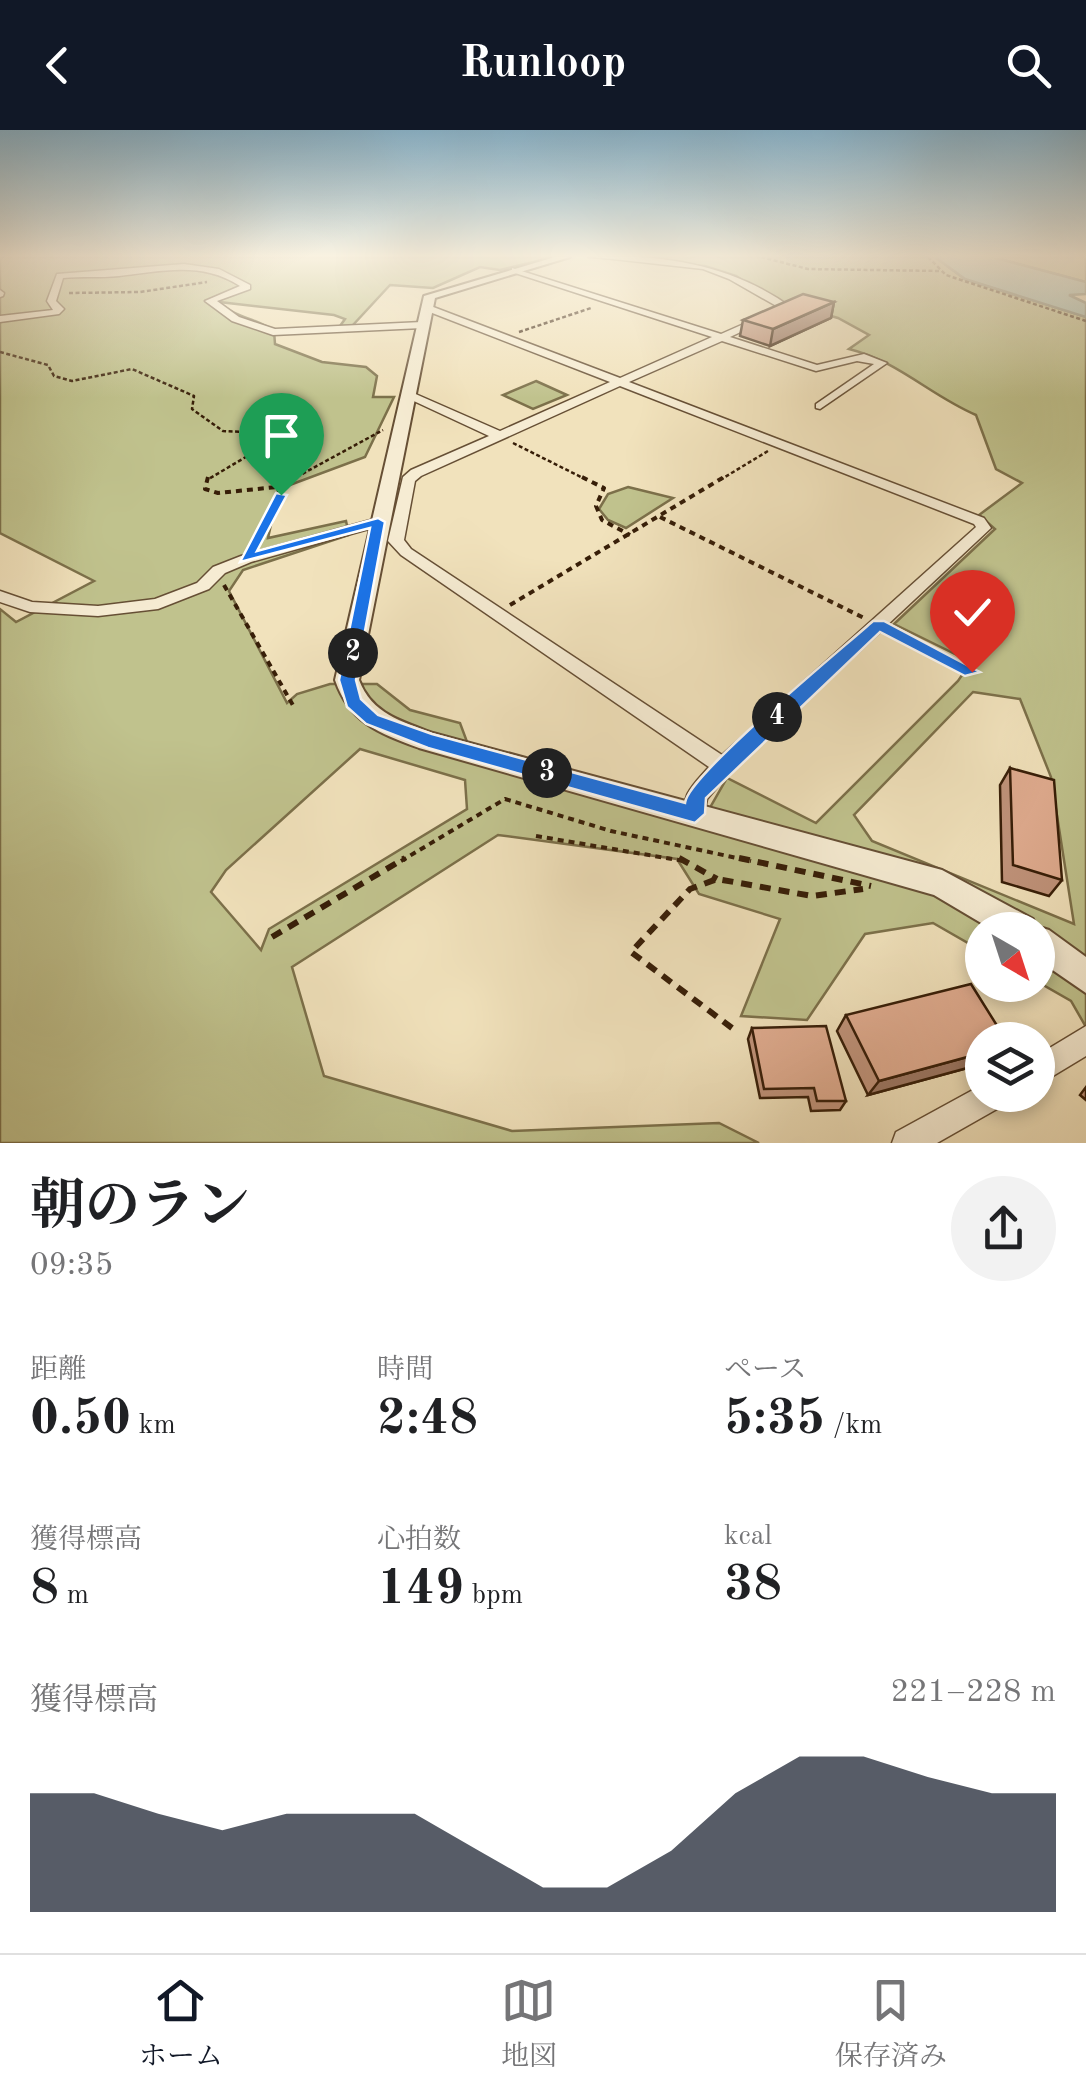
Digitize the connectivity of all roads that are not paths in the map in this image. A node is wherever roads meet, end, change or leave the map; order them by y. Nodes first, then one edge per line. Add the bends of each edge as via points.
1 (55, 304) edge
2 (217, 304) edge
3 (430, 304) edge
4 (620, 304) edge
5 (781, 304) edge
6 (424, 316) junction
7 (0, 319) edge
8 (724, 338) junction
9 (625, 382) junction
10 (406, 394) junction
11 (820, 406) dead end
12 (500, 436) junction
13 (378, 522) junction
14 (0, 596) edge
15 (723, 766) junction
16 (695, 814) junction
17 (991, 912) edge
18 (1055, 954) edge
19 (1086, 977) edge
20 (1086, 1040) edge
21 (1055, 1060) edge
22 (965, 1111) edge
23 (907, 1143) edge

1 - 7 street via 56,312
2 - 6 street via 273,332
3 - 6 street
4 - 8 street
5 - 8 street via 787,308
6 - 9 street via 506,336
6 - 10 street
8 - 9 street
8 - 11 street via 816,368 860,355 882,362
9 - 12 street
9 - 15 street via 984,528
10 - 12 street
10 - 13 street
12 - 15 street via 408,480 396,542
13 - 14 street via 246,559 158,604 98,611 30,607
13 - 16 street via 348,680 353,702 372,719 428,740
15 - 16 street via 696,796
16 - 17 street via 942,884
18 - 19 street
20 - 21 street
22 - 23 street

